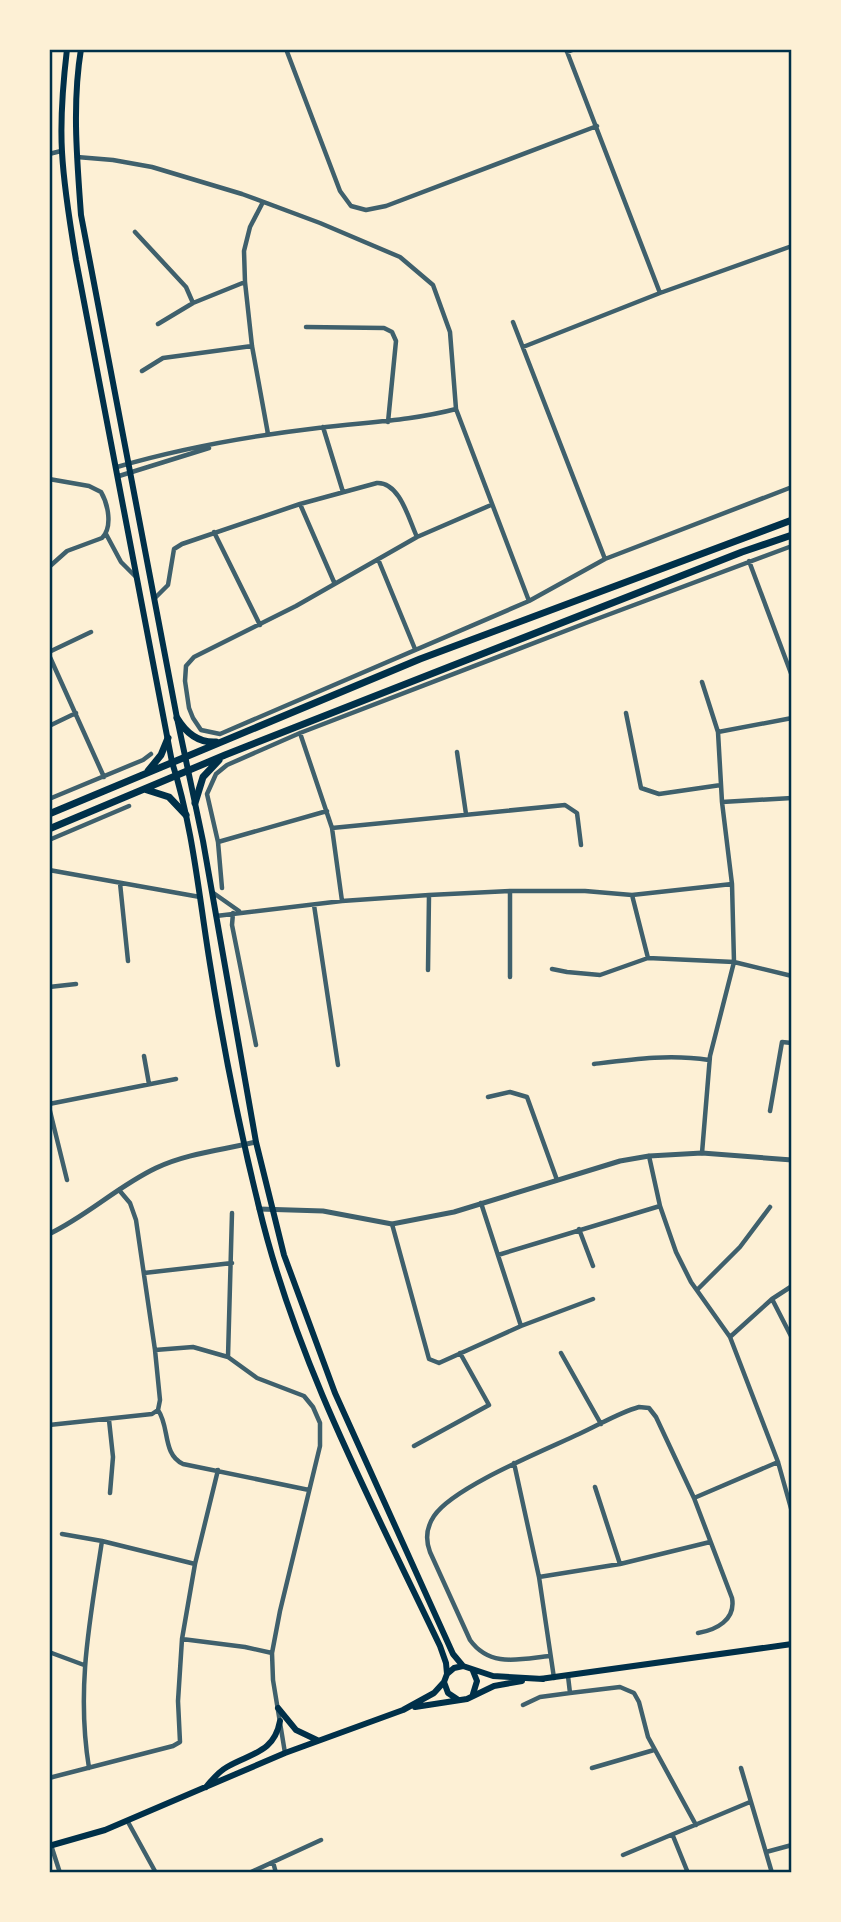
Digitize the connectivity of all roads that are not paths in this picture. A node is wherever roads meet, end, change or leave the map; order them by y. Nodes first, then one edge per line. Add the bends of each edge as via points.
1 (67, 49) edge
2 (81, 49) edge
3 (286, 49) edge
4 (575, 49) edge
5 (567, 50) edge
6 (597, 125) junction
7 (61, 151) junction
8 (49, 154) edge
9 (77, 157) junction
10 (264, 202) junction
11 (135, 232) dead end
12 (792, 246) edge
13 (245, 282) junction
14 (660, 293) junction
15 (193, 303) junction
16 (513, 322) dead end
17 (158, 324) dead end
18 (306, 327) dead end
19 (252, 346) junction
20 (523, 347) junction
21 (142, 371) dead end
22 (456, 409) junction
23 (388, 422) junction
24 (323, 427) junction
25 (268, 434) junction
26 (216, 445) junction
27 (130, 463) junction
28 (117, 467) junction
29 (132, 473) junction
30 (119, 476) junction
31 (49, 479) edge
32 (792, 487) edge
33 (342, 492) junction
34 (300, 504) junction
35 (491, 505) junction
36 (792, 520) edge
37 (214, 533) junction
38 (106, 534) junction
39 (792, 534) edge
40 (417, 537) junction
41 (792, 546) edge
42 (377, 559) junction
43 (604, 559) junction
44 (749, 561) junction
45 (49, 567) edge
46 (138, 578) junction
47 (334, 583) junction
48 (627, 597) junction
49 (155, 598) junction
50 (529, 601) junction
51 (619, 610) junction
52 (574, 618) junction
53 (586, 623) junction
54 (260, 625) junction
55 (91, 632) dead end
56 (415, 649) junction
57 (49, 654) edge
58 (792, 676) edge
59 (702, 682) dead end
60 (75, 713) junction
61 (626, 713) dead end
62 (177, 718) junction
63 (792, 718) edge
64 (49, 726) edge
65 (718, 732) junction
66 (300, 733) junction
67 (168, 738) junction
68 (221, 741) junction
69 (457, 752) dead end
70 (151, 754) dead end
71 (225, 755) junction
72 (185, 756) junction
73 (173, 762) junction
74 (190, 770) junction
75 (177, 775) junction
76 (142, 776) junction
77 (104, 777) junction
78 (721, 785) junction
79 (144, 789) junction
80 (792, 798) edge
81 (49, 799) edge
82 (722, 802) junction
83 (195, 803) junction
84 (129, 806) dead end
85 (327, 811) junction
86 (49, 814) edge
87 (466, 814) junction
88 (186, 815) junction
89 (332, 828) junction
90 (49, 830) edge
91 (49, 840) edge
92 (218, 842) junction
93 (581, 845) dead end
94 (49, 870) edge
95 (120, 883) junction
96 (732, 884) junction
97 (222, 888) dead end
98 (510, 891) junction
99 (212, 892) junction
100 (429, 895) junction
101 (632, 895) junction
102 (200, 897) junction
103 (342, 901) junction
104 (314, 905) junction
105 (240, 912) junction
106 (233, 913) junction
107 (216, 916) junction
108 (648, 958) junction
109 (128, 961) dead end
110 (734, 962) junction
111 (552, 969) dead end
112 (428, 970) dead end
113 (792, 976) edge
114 (510, 978) dead end
115 (76, 984) dead end
116 (49, 987) edge
117 (792, 1043) edge
118 (256, 1045) dead end
119 (144, 1056) dead end
120 (709, 1060) junction
121 (594, 1064) dead end
122 (338, 1065) dead end
123 (176, 1079) dead end
124 (149, 1084) junction
125 (488, 1097) dead end
126 (49, 1105) edge
127 (770, 1111) dead end
128 (256, 1142) junction
129 (244, 1145) junction
130 (702, 1153) junction
131 (649, 1156) junction
132 (792, 1160) edge
133 (67, 1180) dead end
134 (557, 1180) junction
135 (119, 1190) junction
136 (481, 1203) junction
137 (660, 1206) junction
138 (273, 1208) junction
139 (770, 1208) dead end
140 (259, 1209) junction
141 (232, 1213) dead end
142 (392, 1224) junction
143 (579, 1229) junction
144 (49, 1234) edge
145 (498, 1255) junction
146 (232, 1263) junction
147 (593, 1266) dead end
148 (144, 1273) junction
149 (792, 1286) edge
150 (698, 1289) junction
151 (593, 1299) dead end
152 (772, 1299) junction
153 (521, 1326) junction
154 (730, 1337) junction
155 (792, 1338) edge
156 (155, 1350) junction
157 (460, 1353) junction
158 (561, 1353) dead end
159 (228, 1357) junction
160 (158, 1410) junction
161 (109, 1420) junction
162 (601, 1424) junction
163 (49, 1425) edge
164 (414, 1446) dead end
165 (778, 1462) junction
166 (514, 1463) junction
167 (218, 1470) junction
168 (595, 1487) dead end
169 (309, 1490) junction
170 (110, 1493) dead end
171 (694, 1498) junction
172 (792, 1512) edge
173 (62, 1534) dead end
174 (102, 1541) junction
175 (710, 1542) junction
176 (195, 1564) junction
177 (620, 1564) junction
178 (539, 1577) junction
179 (698, 1633) dead end
180 (182, 1639) junction
181 (792, 1644) edge
182 (49, 1652) edge
183 (272, 1653) junction
184 (550, 1656) junction
185 (84, 1665) junction
186 (463, 1666) junction
187 (471, 1670) junction
188 (568, 1676) junction
189 (445, 1678) junction
190 (554, 1678) junction
191 (543, 1679) junction
192 (570, 1693) junction
193 (473, 1694) junction
194 (458, 1699) junction
195 (523, 1704) dead end
196 (278, 1709) junction
197 (403, 1710) junction
198 (280, 1721) junction
199 (317, 1741) junction
200 (654, 1750) junction
201 (285, 1753) junction
202 (89, 1768) junction
203 (592, 1768) dead end
204 (741, 1768) dead end
205 (49, 1778) edge
206 (204, 1788) junction
207 (750, 1802) junction
208 (128, 1822) junction
209 (696, 1825) junction
210 (673, 1836) junction
211 (321, 1840) dead end
212 (792, 1845) edge
213 (50, 1846) edge
214 (766, 1852) junction
215 (623, 1855) dead end
216 (273, 1862) junction
217 (60, 1873) edge
218 (156, 1873) edge
219 (249, 1873) edge
220 (276, 1873) edge
221 (688, 1873) edge
222 (772, 1873) edge

1 - 7 main road
2 - 9 main road
3 - 6 street via 340,191 351,206 366,210
4 - 5 street
5 - 6 street
6 - 14 street
7 - 8 street
7 - 28 main road via 76,260
9 - 10 street via 152,167
9 - 27 main road via 81,215
10 - 13 street via 250,227 244,251
10 - 22 street via 400,257 433,285 450,332
11 - 15 street via 186,287
12 - 14 street
13 - 15 street
13 - 19 street
14 - 20 street
15 - 17 street
16 - 20 street
18 - 23 street via 384,328 392,332 396,341
19 - 21 street via 163,358
19 - 25 street
20 - 43 street
22 - 23 street
22 - 35 street
23 - 24 street
24 - 25 street
24 - 33 street
25 - 26 street
26 - 27 street
26 - 29 street
27 - 28 street
27 - 29 main road
28 - 30 main road
29 - 30 street
29 - 49 main road
30 - 46 main road
31 - 38 street via 98,489 108,517
32 - 43 street
33 - 34 street
33 - 40 street via 377,483 389,485
34 - 37 street
34 - 47 street
35 - 40 street
35 - 50 street
36 - 68 highway via 420,659
37 - 49 street via 174,549 168,585
37 - 54 street
38 - 45 street via 67,551
38 - 46 street via 121,562
39 - 48 highway
40 - 42 street
41 - 44 street
42 - 47 street
42 - 56 street
43 - 50 street
44 - 51 street
44 - 58 street
46 - 67 main road
47 - 54 street
48 - 51 street
48 - 52 highway
49 - 62 main road
50 - 56 street
51 - 53 street
52 - 53 street
52 - 71 highway
53 - 66 street
54 - 56 street via 194,657 186,666 193,718 201,730 224,733
55 - 57 street
57 - 60 street
59 - 65 street
60 - 64 street
60 - 77 street
61 - 78 street via 640,788 659,794
62 - 68 highway via 193,737
62 - 72 main road
63 - 65 street
65 - 78 street
66 - 85 street
66 - 92 street via 216,774 207,798
67 - 73 main road
67 - 76 highway via 161,755
68 - 72 highway
69 - 87 street
70 - 77 street
71 - 74 highway
71 - 83 highway via 206,772
72 - 73 highway
72 - 74 main road
73 - 75 main road
73 - 76 highway
74 - 75 highway
74 - 83 main road
75 - 79 highway
75 - 88 main road
76 - 86 highway
77 - 81 street
78 - 82 street
79 - 88 highway via 169,797
79 - 90 highway
80 - 82 street
82 - 96 street
83 - 99 main road
84 - 91 street
85 - 89 street
85 - 92 street
87 - 89 street
87 - 93 street via 565,805 577,813
88 - 102 main road
89 - 103 street
92 - 97 street
94 - 95 street
95 - 102 street
95 - 109 street
96 - 101 street
96 - 110 street
98 - 100 street
98 - 101 street
98 - 114 street
99 - 105 street
99 - 107 main road
100 - 103 street
100 - 112 street
101 - 108 street
102 - 129 main road
103 - 104 street
104 - 105 street
104 - 122 street
105 - 106 street
106 - 107 street
106 - 118 street
107 - 128 main road
108 - 110 street
108 - 111 street via 600,975
110 - 113 street
110 - 120 street
115 - 116 street
117 - 127 street via 782,1042
119 - 124 street
120 - 121 street via 646,1057
120 - 130 street
123 - 124 street
124 - 126 street
125 - 134 street via 510,1092 527,1097
126 - 133 street
128 - 129 street
128 - 138 main road
129 - 135 street via 169,1163
129 - 140 main road
130 - 131 street
130 - 132 street
131 - 134 street
131 - 137 street
134 - 136 street
135 - 144 street
135 - 148 street via 136,1220
136 - 142 street
136 - 145 street
137 - 143 street
137 - 150 street via 676,1252
138 - 140 street
138 - 142 street via 323,1211
138 - 186 main road via 284,1255 335,1393 453,1654
139 - 150 street
140 - 189 main road via 301,1342 334,1423 440,1646
141 - 146 street
142 - 157 street via 429,1359 439,1363
143 - 145 street
143 - 147 street
145 - 153 street
146 - 148 street
146 - 159 street
148 - 156 street
149 - 152 street
150 - 154 street
151 - 153 street
152 - 154 street
152 - 155 street
153 - 157 street
154 - 165 street
156 - 159 street via 193,1347
156 - 160 street
157 - 164 street via 489,1405
158 - 162 street
159 - 169 street via 257,1378 304,1396 313,1407 320,1423 320,1446
160 - 161 street
160 - 167 street via 176,1461
161 - 163 street
161 - 170 street
162 - 166 street
162 - 171 street via 633,1408 649,1408
165 - 171 street
165 - 172 street
166 - 178 street
166 - 184 street via 443,1505 429,1525 427,1542 476,1648 500,1660
167 - 169 street
167 - 176 street
168 - 177 street
169 - 183 street
171 - 175 street
173 - 174 street
174 - 176 street
174 - 185 street
175 - 177 street
175 - 179 street via 733,1608 721,1624
176 - 180 street
177 - 178 street
178 - 184 street
180 - 183 street
180 - 202 street via 180,1742
181 - 188 main road
182 - 185 street
183 - 196 street
184 - 190 street
185 - 202 street via 83,1727
186 - 187 main road
186 - 189 main road
187 - 191 main road
187 - 193 main road via 477,1681
188 - 190 main road
188 - 192 street
189 - 194 main road via 448,1693
189 - 197 main road via 431,1696
190 - 191 main road
191 - 193 main road
192 - 195 street
192 - 200 street via 630,1690 637,1697
193 - 194 main road
194 - 197 main road
196 - 198 street
196 - 199 main road via 296,1730
197 - 199 main road
198 - 201 street
198 - 206 main road via 269,1745 224,1769
199 - 201 main road
200 - 203 street
200 - 209 street
201 - 206 main road
202 - 205 street
204 - 207 street
206 - 208 main road
207 - 209 street
207 - 214 street
208 - 213 main road
208 - 218 street
209 - 210 street
210 - 215 street
210 - 221 street
211 - 216 street
212 - 214 street
213 - 217 street
214 - 222 street
216 - 219 street
216 - 220 street

